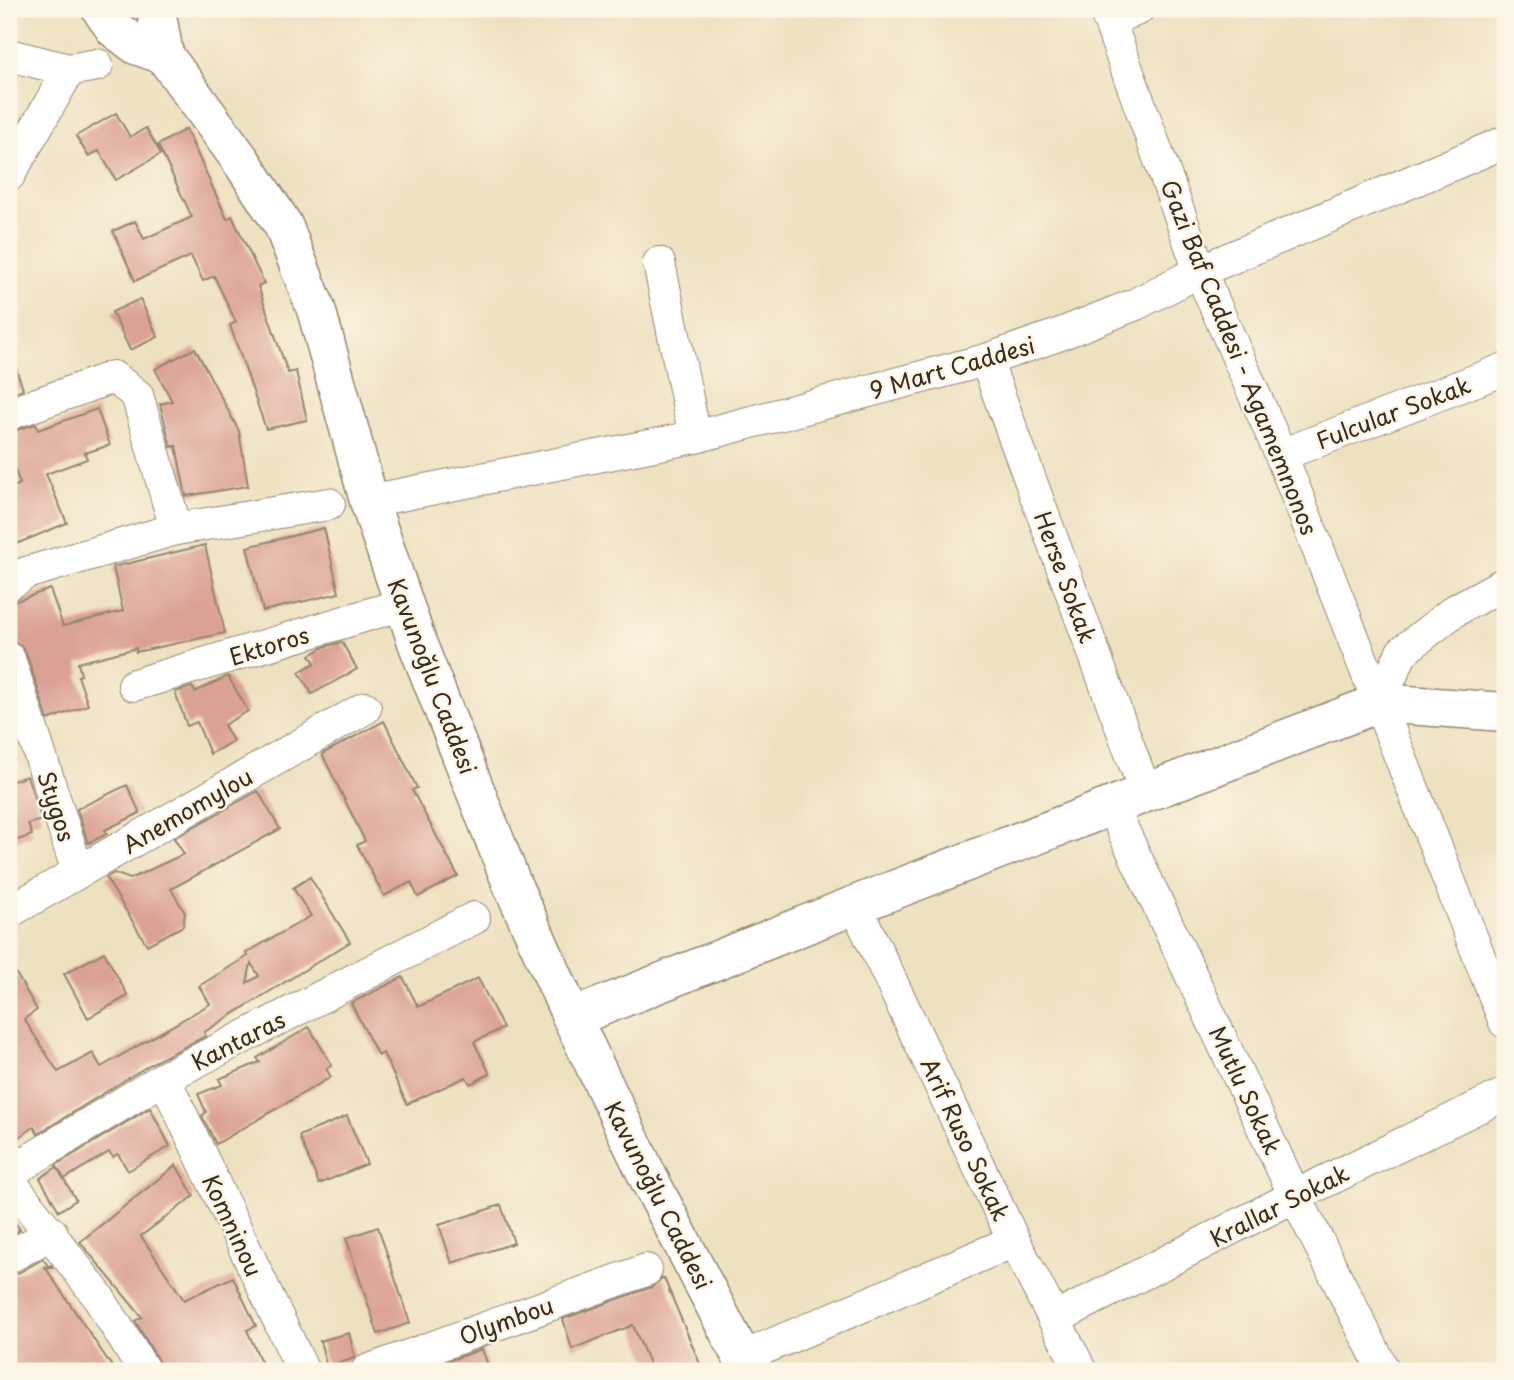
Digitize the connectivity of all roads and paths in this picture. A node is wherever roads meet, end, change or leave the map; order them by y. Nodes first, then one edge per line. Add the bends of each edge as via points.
1 (101, 9) edge
2 (156, 9) edge
3 (1138, 9) edge
4 (1107, 15) edge
5 (9, 55) edge
6 (164, 55) junction
7 (1505, 142) edge
8 (9, 175) edge
9 (659, 263) dead end
10 (1200, 271) junction
11 (986, 360) junction
12 (1505, 369) edge
13 (9, 414) edge
14 (695, 437) junction
15 (1281, 455) junction
16 (369, 500) junction
17 (329, 504) dead end
18 (176, 529) junction
19 (1505, 583) edge
20 (9, 584) edge
21 (404, 604) junction
22 (9, 659) edge
23 (134, 685) dead end
24 (1379, 703) junction
25 (365, 708) dead end
26 (1505, 712) edge
27 (1129, 800) junction
28 (78, 872) junction
29 (855, 905) junction
30 (9, 912) edge
31 (474, 918) dead end
32 (572, 1018) junction
33 (1505, 1022) edge
34 (164, 1078) junction
35 (1505, 1094) edge
36 (9, 1173) edge
37 (9, 1180) edge
38 (1295, 1196) junction
39 (52, 1233) junction
40 (1014, 1241) junction
41 (9, 1256) edge
42 (646, 1270) dead end
43 (1054, 1319) junction
44 (745, 1365) edge
45 (144, 1371) edge
46 (303, 1371) edge
47 (367, 1371) edge
48 (1081, 1371) edge
49 (1384, 1371) edge

1 - 6 main road via 115,29 136,46
2 - 6 main road
3 - 4 street
4 - 10 street, Gazi Baf Caddesi - Agamemnonos
5 - 8 street via 83,67
6 - 16 main road, Kavunoğlu Caddesi via 283,225 316,309
7 - 10 street, 9 Mart Caddesi
9 - 14 street
10 - 11 street, 9 Mart Caddesi via 1136,304
10 - 15 street, Gazi Baf Caddesi - Agamemnonos
11 - 14 street, 9 Mart Caddesi
11 - 27 street, Herse Sokak
12 - 15 street, Fulcular Sokak
13 - 18 street via 113,377 137,394
14 - 16 street, 9 Mart Caddesi
15 - 24 street, Gazi Baf Caddesi - Agamemnonos
16 - 21 main road, Kavunoğlu Caddesi
17 - 18 street
18 - 20 street via 26,573
19 - 24 street via 1454,611 1402,652
21 - 23 street, Ektoros
21 - 32 main road, Kavunoğlu Caddesi via 512,884
22 - 28 street, Stygos
24 - 26 main road
24 - 27 main road
24 - 33 street, Gazi Baf Caddesi - Agamemnonos
25 - 28 street, Anemomylou
27 - 29 main road
27 - 38 street, Mutlu Sokak
28 - 30 street, Anemomylou
29 - 32 main road
29 - 40 street, Arif Ruso Sokak
31 - 34 street, Kantaras
32 - 44 main road, Kavunoğlu Caddesi
34 - 36 street, Kantaras
34 - 46 street, Komninou
35 - 38 street, Krallar Sokak
37 - 39 street
38 - 43 street, Krallar Sokak
38 - 49 street, Mutlu Sokak
39 - 41 street
39 - 45 street
40 - 43 street, Arif Ruso Sokak
40 - 44 street
42 - 47 street, Olymbou
43 - 48 street, Arif Ruso Sokak

